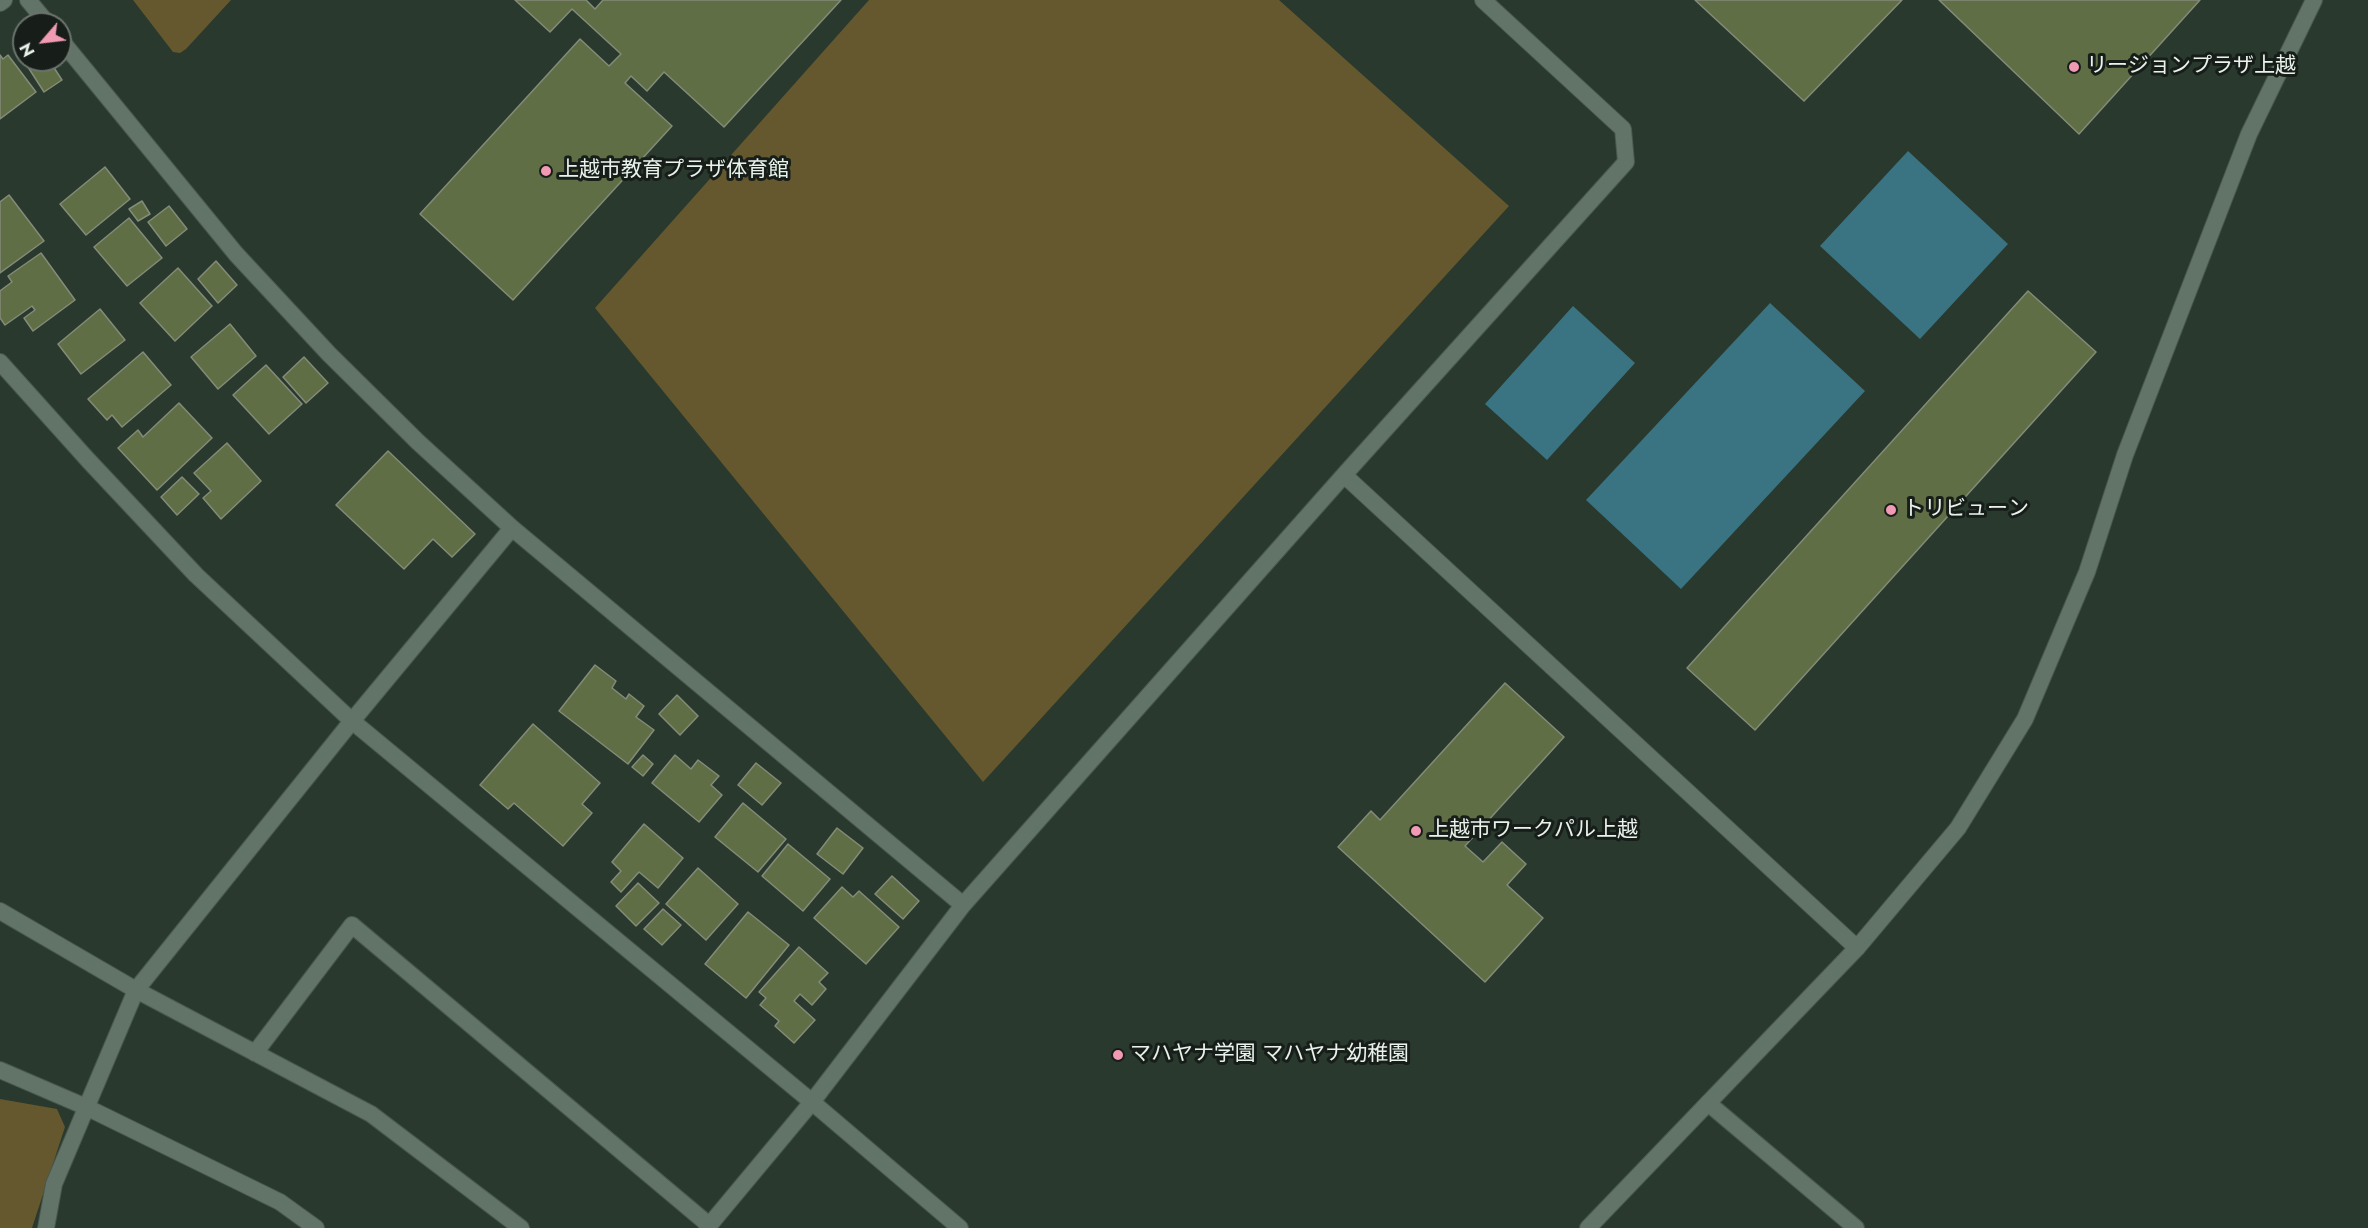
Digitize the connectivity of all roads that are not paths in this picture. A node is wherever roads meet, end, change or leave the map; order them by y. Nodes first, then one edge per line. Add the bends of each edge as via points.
1 (4, 0) edge
2 (28, 0) edge
3 (1483, 0) edge
4 (2314, 0) edge
5 (0, 3) edge
6 (38, 12) edge
7 (72, 54) edge
8 (0, 362) edge
9 (1344, 475) junction
10 (512, 528) junction
11 (352, 721) junction
12 (963, 905) junction
13 (0, 911) edge
14 (1857, 948) junction
15 (136, 990) junction
16 (255, 1053) junction
17 (0, 1070) edge
18 (812, 1102) junction
19 (1708, 1103) junction
20 (86, 1107) junction
21 (516, 1226) edge
22 (708, 1227) edge
23 (46, 1228) edge
24 (316, 1228) edge
25 (960, 1228) edge
26 (1588, 1228) edge
27 (1856, 1228) edge

1 - 5 street
2 - 6 street
3 - 9 street via 1623,129 1626,162
4 - 14 street via 2249,134 2124,455 2087,572 2025,719 1958,828
7 - 10 street via 236,254 282,304 418,442
8 - 11 street via 196,575
9 - 12 street
9 - 14 street
10 - 11 street
10 - 12 street
11 - 15 street
11 - 18 street
12 - 18 street
13 - 15 street
14 - 19 street
15 - 16 street
15 - 20 street
16 - 21 street via 371,1114
16 - 22 street via 352,925
17 - 20 street
18 - 22 street
18 - 25 street
19 - 26 street
19 - 27 street
20 - 23 street via 54,1184
20 - 24 street via 280,1202

